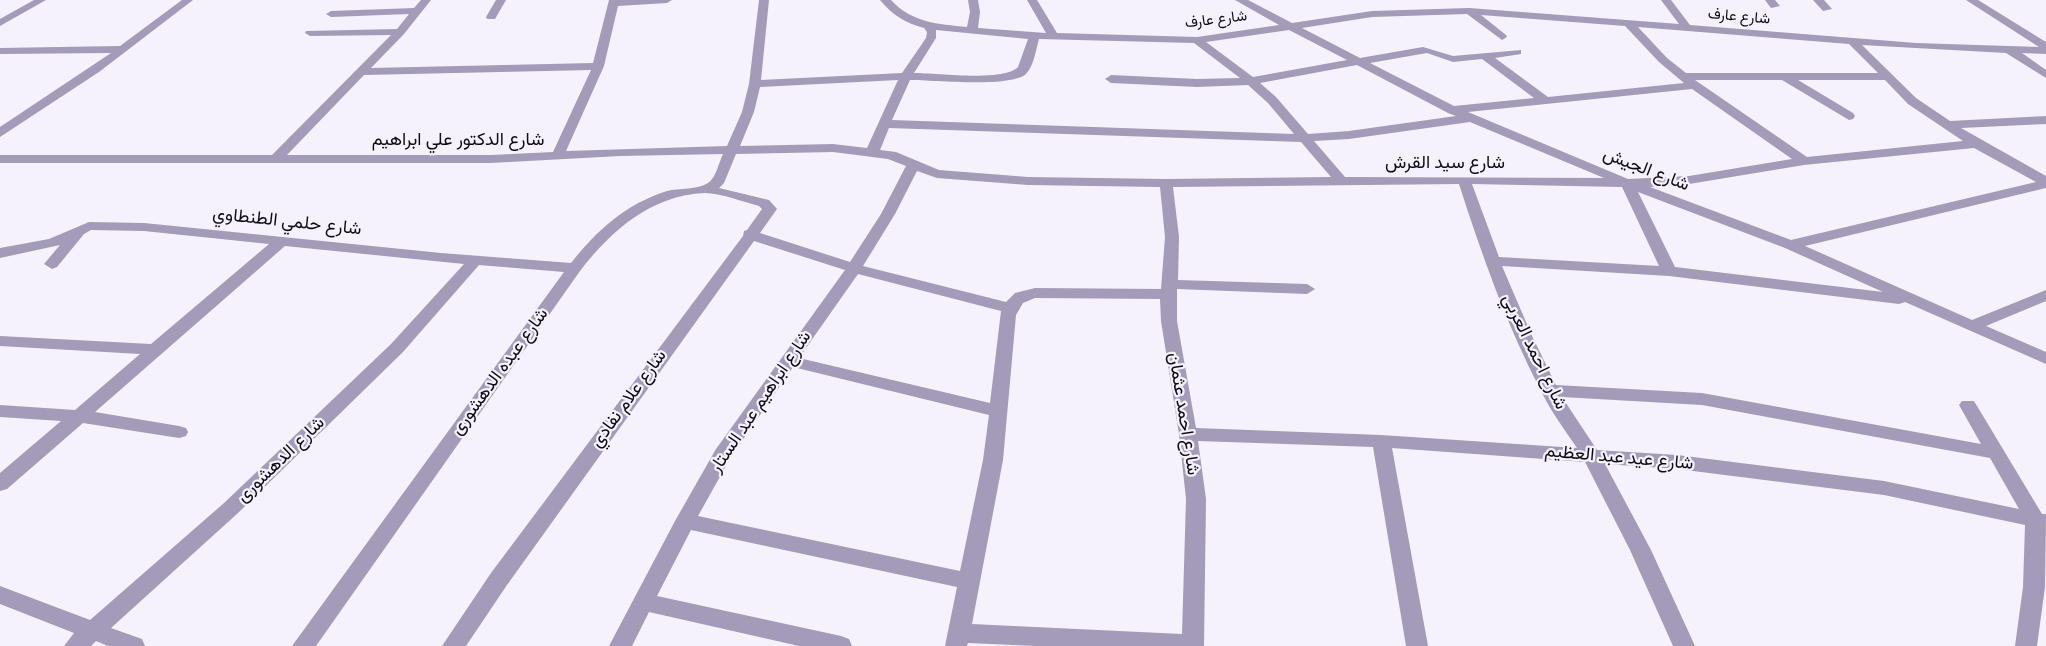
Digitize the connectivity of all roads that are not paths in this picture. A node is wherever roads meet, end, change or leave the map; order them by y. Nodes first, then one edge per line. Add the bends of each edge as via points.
1 (41, 0) edge
2 (188, 0) edge
3 (426, 0) edge
4 (501, 0) edge
5 (668, 0) edge
6 (765, 0) edge
7 (885, 0) edge
8 (973, 0) edge
9 (1032, 0) edge
10 (1240, 0) edge
11 (1490, 0) edge
12 (1666, 0) edge
13 (1818, 0) edge
14 (1971, 0) edge
15 (614, 1) edge
16 (1469, 5) edge
17 (1827, 9) dead end
18 (418, 11) junction
19 (331, 14) dead end
20 (6, 17) edge
21 (491, 17) dead end
22 (0, 23) edge
23 (1629, 24) junction
24 (1288, 25) junction
25 (928, 26) junction
26 (1688, 28) junction
27 (400, 32) junction
28 (972, 32) junction
29 (309, 33) dead end
30 (1035, 35) junction
31 (1053, 36) junction
32 (1502, 37) dead end
33 (1197, 40) junction
34 (1852, 41) junction
35 (124, 49) junction
36 (2046, 49) edge
37 (2008, 50) junction
38 (0, 51) edge
39 (1517, 52) dead end
40 (1484, 55) junction
41 (1356, 61) junction
42 (598, 66) junction
43 (362, 72) junction
44 (2046, 75) edge
45 (906, 76) junction
46 (1682, 76) junction
47 (1784, 77) junction
48 (1887, 77) junction
49 (1111, 80) dead end
50 (1251, 81) junction
51 (755, 84) junction
52 (1694, 85) junction
53 (1546, 101) junction
54 (1452, 110) junction
55 (1849, 116) dead end
56 (1470, 118) junction
57 (2046, 120) edge
58 (885, 124) junction
59 (1945, 125) junction
60 (0, 134) edge
61 (1304, 138) junction
62 (1977, 144) junction
63 (733, 149) junction
64 (872, 152) junction
65 (557, 156) junction
66 (277, 158) junction
67 (0, 159) edge
68 (1804, 161) junction
69 (913, 165) junction
70 (2046, 170) edge
71 (2026, 172) junction
72 (1464, 180) junction
73 (1341, 181) junction
74 (1166, 183) junction
75 (1627, 183) junction
76 (2046, 183) edge
77 (707, 189) junction
78 (85, 227) junction
79 (749, 234) junction
80 (282, 241) junction
81 (1790, 245) junction
82 (0, 253) edge
83 (475, 261) junction
84 (1491, 261) junction
85 (52, 264) dead end
86 (575, 268) junction
87 (854, 268) junction
88 (1669, 271) junction
89 (1169, 289) junction
90 (1307, 289) dead end
91 (2046, 296) edge
92 (1919, 301) junction
93 (1009, 308) junction
94 (1972, 326) junction
95 (0, 341) edge
96 (156, 350) junction
97 (2046, 359) edge
98 (789, 361) junction
99 (1549, 390) junction
100 (1968, 405) dead end
101 (0, 411) edge
102 (998, 411) junction
103 (78, 416) junction
104 (179, 432) dead end
105 (1188, 434) junction
106 (1381, 441) junction
107 (1996, 453) junction
108 (1591, 455) junction
109 (0, 484) edge
110 (685, 521) junction
111 (2041, 521) edge
112 (968, 581) junction
113 (0, 595) edge
114 (642, 602) junction
115 (92, 632) junction
116 (957, 640) edge
117 (1193, 645) edge
118 (75, 646) edge
119 (134, 646) edge
120 (303, 646) edge
121 (453, 646) edge
122 (620, 646) edge
123 (841, 646) edge
124 (1417, 646) edge
125 (1684, 646) edge
126 (2026, 646) edge

1 - 20 street
2 - 35 street
3 - 18 street
4 - 21 street
5 - 15 street
6 - 51 street
7 - 25 street, شارع عارف via 913,22
8 - 28 street
9 - 31 street
10 - 24 street, شارع الجيش
11 - 16 street
12 - 26 street
13 - 17 street
14 - 36 street
15 - 42 street
16 - 23 street, شارع عارف
16 - 24 street, شارع عارف
16 - 32 street
18 - 19 street
18 - 27 street
20 - 22 street
23 - 26 street, شارع عارف
23 - 46 street
24 - 33 street, شارع عارف
24 - 41 street, شارع الجيش
25 - 28 street, شارع عارف
25 - 45 street via 931,38
26 - 34 street, شارع عارف
27 - 29 street
27 - 43 street
28 - 30 street, شارع عارف
30 - 31 street, شارع عارف
30 - 45 street via 1024,68 1012,77 989,80
31 - 33 street, شارع عارف
33 - 50 street
34 - 37 street, شارع عارف
34 - 48 street
35 - 38 street
35 - 60 street
36 - 37 street, شارع عارف
37 - 44 street
39 - 40 street
40 - 41 street via 1449,58 1426,49
40 - 53 street
41 - 50 street
41 - 54 street, شارع الجيش
42 - 43 street
42 - 65 street
43 - 66 street
45 - 51 street
45 - 58 street
46 - 47 street
46 - 52 street
47 - 48 street
47 - 55 street
48 - 59 street
49 - 50 street
50 - 61 street
51 - 63 street
52 - 53 street
52 - 68 street
53 - 54 street
54 - 56 street, شارع الجيش
56 - 61 street
56 - 75 street, شارع الجيش
57 - 59 street
58 - 61 street
58 - 64 street
59 - 62 street
61 - 73 street
62 - 68 street, شارع سيد القرش
62 - 71 street
63 - 64 street, شارع الدكتور علي ابراهيم via 833,148
63 - 65 street, شارع الدكتور علي ابراهيم
63 - 77 street via 717,183
64 - 69 street, شارع الدكتور علي ابراهيم via 891,154
65 - 66 street, شارع الدكتور علي ابراهيم
66 - 67 street, شارع الدكتور علي ابراهيم
68 - 75 street, شارع سيد القرش via 1689,180
69 - 74 street, شارع سيد القرش via 957,177
69 - 87 street, شارع ابراهيم عبد الستار
70 - 71 street
71 - 76 street
72 - 73 street, شارع سيد القرش
72 - 75 street, شارع سيد القرش
72 - 84 street, شارع احمد العربي
73 - 74 street, شارع سيد القرش
74 - 89 street, شارع احمد عثمان via 1172,237
75 - 81 street, شارع الجيش
75 - 88 street
76 - 81 street
77 - 79 street, شارع علام نفادي via 767,205 770,209
77 - 86 street, شارع عبده الدهشورى via 670,195 632,211 611,225
78 - 80 street, شارع حلمي الطنطاوي via 144,227
78 - 82 street, شارع حلمي الطنطاوي via 53,243
78 - 85 street
79 - 87 street
79 - 121 street, شارع علام نفادي
80 - 83 street, شارع حلمي الطنطاوي
80 - 96 street
81 - 92 street, شارع الجيش
83 - 86 street, شارع حلمي الطنطاوي
83 - 115 street, شارع الدهشورى via 397,348 201,537
84 - 88 street
84 - 99 street, شارع احمد العربي
86 - 120 street, شارع عبده الدهشورى
87 - 93 street
87 - 98 street, شارع ابراهيم عبد الستار
88 - 92 street
89 - 90 street
89 - 93 street via 1035,293 1018,298
89 - 105 street, شارع احمد عثمان via 1176,370
91 - 94 street
92 - 94 street, شارع الجيش
93 - 102 street
94 - 97 street, شارع الجيش
95 - 96 street
96 - 103 street
98 - 102 street
98 - 110 street, شارع ابراهيم عبد الستار via 723,454
99 - 107 street via 1702,399
99 - 108 street, شارع احمد العربي
100 - 107 street
101 - 103 street
102 - 112 street via 993,460
103 - 104 street
103 - 109 street
105 - 106 street, شارع عيد عبد العظيم
105 - 117 street, شارع احمد عثمان via 1196,499
106 - 108 street, شارع عيد عبد العظيم
106 - 124 street
107 - 111 street
108 - 111 street, شارع عيد عبد العظيم via 1884,488
108 - 125 street, شارع احمد العربي via 1651,569
110 - 112 street
110 - 114 street, شارع ابراهيم عبد الستار
111 - 126 street
112 - 116 street
113 - 115 street
114 - 122 street, شارع ابراهيم عبد الستار
114 - 123 street
115 - 118 street, شارع الدهشورى
115 - 119 street
116 - 117 street

